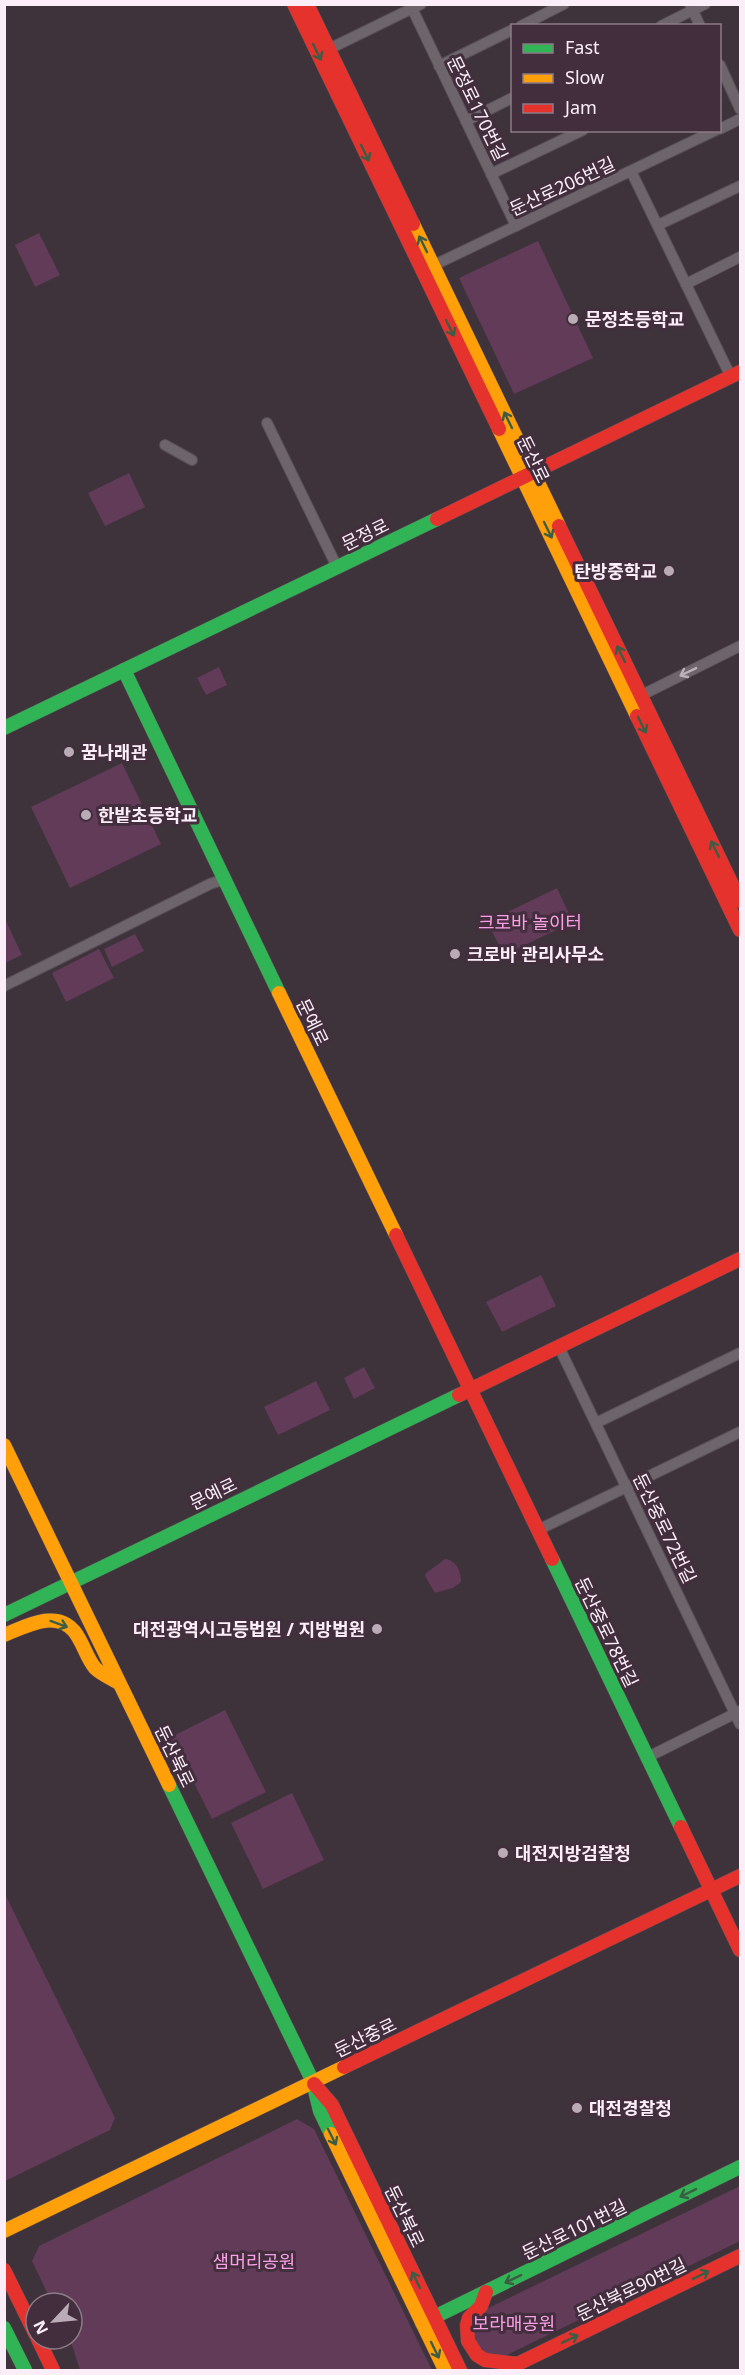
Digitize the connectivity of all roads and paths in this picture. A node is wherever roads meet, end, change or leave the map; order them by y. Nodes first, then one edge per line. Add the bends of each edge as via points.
1 (294, 4) edge
2 (307, 4) edge
3 (564, 4) edge
4 (705, 4) edge
5 (414, 6) edge
6 (692, 7) edge
7 (525, 24) edge
8 (664, 24) edge
9 (699, 24) edge
10 (511, 31) edge
11 (329, 49) junction
12 (439, 66) junction
13 (721, 68) edge
14 (511, 99) edge
15 (741, 109) edge
16 (741, 119) edge
17 (465, 121) junction
18 (721, 129) edge
19 (579, 132) edge
20 (714, 132) edge
21 (631, 171) junction
22 (491, 174) junction
23 (741, 186) edge
24 (658, 225) junction
25 (516, 226) junction
26 (741, 257) edge
27 (428, 268) junction
28 (686, 284) junction
29 (736, 374) edge
30 (267, 423) dead end
31 (165, 445) dead end
32 (192, 460) dead end
33 (528, 475) junction
34 (337, 567) junction
35 (741, 646) edge
36 (124, 670) junction
37 (636, 698) junction
38 (4, 728) edge
39 (225, 879) junction
40 (741, 901) edge
41 (741, 930) edge
42 (4, 986) edge
43 (741, 1259) edge
44 (559, 1347) junction
45 (741, 1353) edge
46 (470, 1389) junction
47 (596, 1423) junction
48 (741, 1432) edge
49 (4, 1445) edge
50 (627, 1487) junction
51 (538, 1530) junction
52 (71, 1582) junction
53 (4, 1615) edge
54 (4, 1635) edge
55 (120, 1683) junction
56 (739, 1716) edge
57 (648, 1757) junction
58 (741, 1876) edge
59 (712, 1890) junction
60 (741, 1950) edge
61 (312, 2082) junction
62 (741, 2167) edge
63 (4, 2231) edge
64 (741, 2256) edge
65 (4, 2270) edge
66 (486, 2292) junction
67 (24, 2311) edge
68 (428, 2320) junction
69 (4, 2328) edge
70 (44, 2351) edge
71 (512, 2367) edge
72 (25, 2370) edge
73 (53, 2370) edge
74 (445, 2370) edge
75 (460, 2370) edge

1 -> 27 main road, 둔산로
2 - 11 main road, 둔산로
3 - 7 street
4 - 6 street
5 - 11 street
5 - 12 street, 문정로170번길
6 - 8 street
6 - 9 street
10 - 12 street
27 -> 11 main road, 둔산로
12 - 17 street, 문정로170번길
13 - 15 street
14 - 17 street
16 - 18 street, 둔산로206번길
17 - 22 street, 문정로170번길
19 - 22 street
20 - 21 street, 둔산로206번길
21 - 24 street
21 - 25 street, 둔산로206번길
22 - 25 street, 문정로170번길
23 - 24 street
24 - 28 street
25 - 27 street, 둔산로206번길
26 - 28 street
27 - 33 main road, 둔산로
28 - 29 street
29 - 33 main road, 문정로
30 - 34 street
31 - 32 street
33 - 34 main road, 문정로
33 - 37 main road, 둔산로
34 - 36 main road, 문정로
35 -> 37 street
36 - 38 main road, 문정로
36 - 39 main road, 문예로
40 -> 37 main road, 둔산로
37 -> 41 main road, 둔산로
39 - 42 street
39 - 46 main road, 문예로
43 - 44 main road, 문예로
44 - 46 main road, 문예로
44 - 47 street, 둔산중로72번길
45 - 47 street
46 - 51 main road, 둔산중로78번길
46 - 52 main road, 문예로
47 - 50 street, 둔산중로72번길
48 - 50 street
49 - 52 main road, 둔산북로
50 - 51 street
50 - 56 street, 둔산중로72번길
51 - 57 main road, 둔산중로78번길
52 - 53 main road, 문예로
52 - 55 main road, 둔산북로
54 -> 55 main road via 40,1621 63,1623 73,1630 96,1669
55 - 61 main road, 둔산북로
56 - 57 street
57 - 59 main road, 둔산중로78번길
58 - 59 main road, 둔산중로
59 - 60 main road, 둔산중로78번길
59 - 61 main road, 둔산중로
61 - 63 main road, 둔산중로
61 - 68 main road, 둔산북로 via 320,2111
62 -> 66 main road, 둔산로101번길
71 -> 64 main road, 둔산북로90번길
65 - 67 main road
66 - 68 main road, 둔산로101번길
66 - 71 main road via 482,2306 473,2310 466,2323 469,2342 485,2360 507,2359
68 -> 74 main road, 둔산북로
68 - 75 main road, 둔산북로
69 - 72 main road
70 - 73 main road

